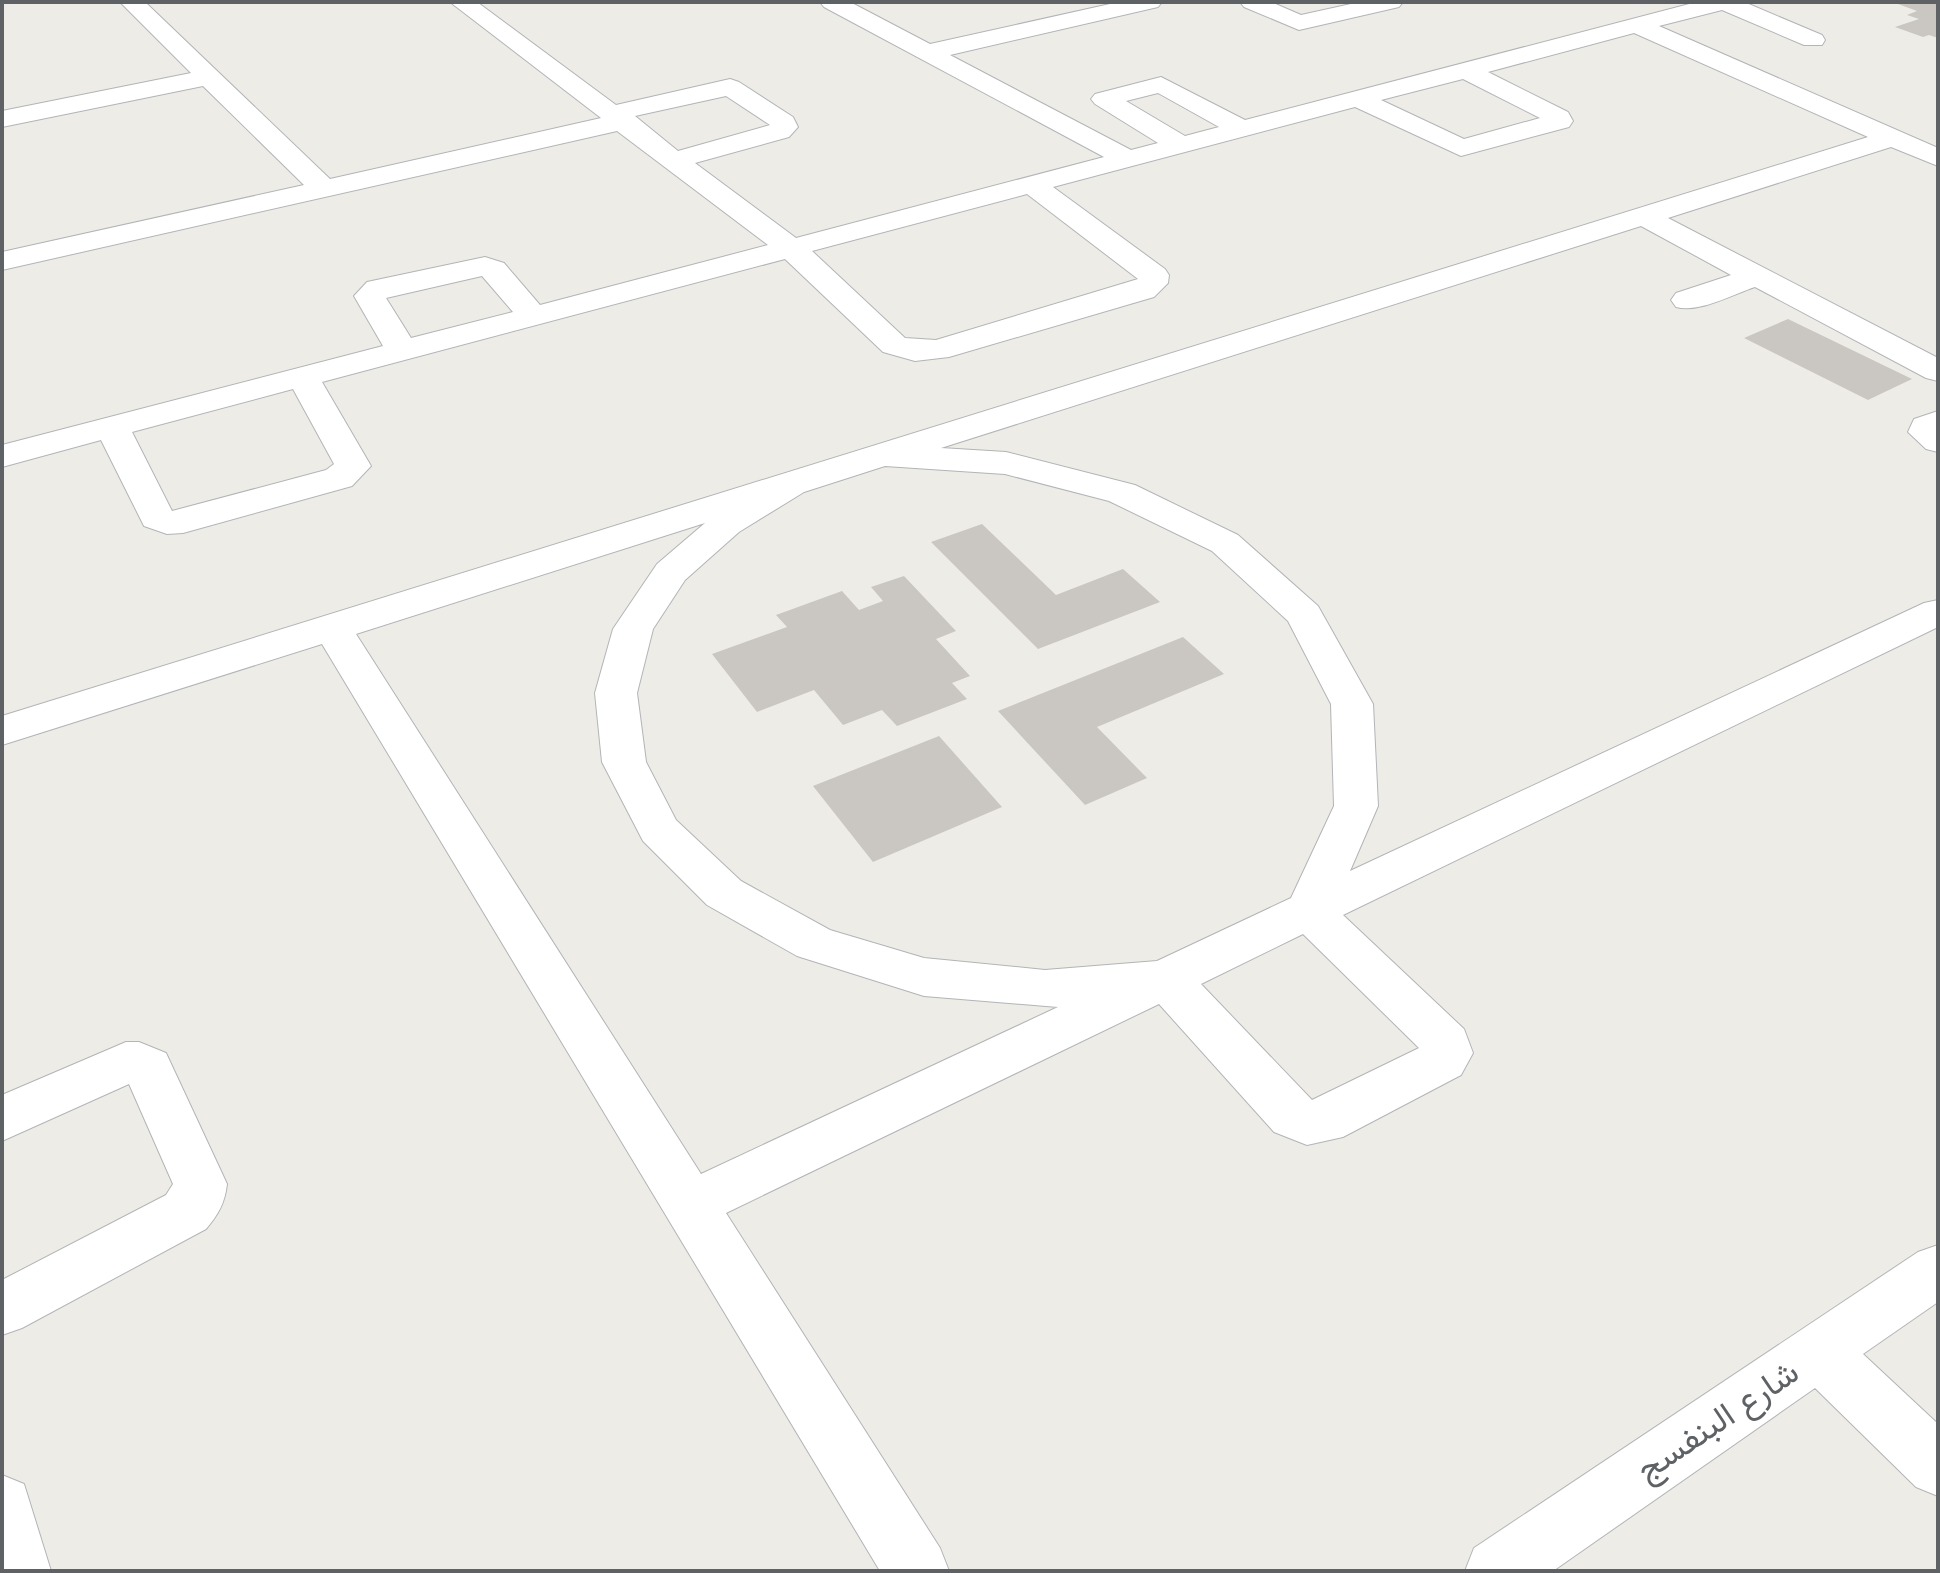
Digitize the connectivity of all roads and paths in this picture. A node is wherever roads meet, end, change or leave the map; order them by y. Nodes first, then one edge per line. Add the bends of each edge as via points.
1 (462, 2) edge
2 (832, 2) edge
3 (1150, 2) edge
4 (1252, 2) edge
5 (1391, 2) edge
6 (1724, 2) edge
7 (141, 3) edge
8 (1636, 25) junction
9 (1813, 40) dead end
10 (925, 53) junction
11 (1465, 70) junction
12 (209, 77) junction
13 (1358, 99) junction
14 (619, 117) junction
15 (2, 119) edge
16 (1242, 129) junction
17 (1892, 138) junction
18 (1181, 145) junction
19 (1938, 158) edge
20 (1128, 159) junction
21 (675, 160) junction
22 (1032, 185) junction
23 (324, 189) junction
24 (1643, 216) junction
25 (791, 248) junction
26 (2, 261) edge
27 (1757, 276) junction
28 (1687, 300) dead end
29 (533, 316) junction
30 (402, 351) junction
31 (1938, 371) edge
32 (303, 377) junction
33 (1938, 421) edge
34 (112, 427) junction
35 (1938, 442) edge
36 (882, 455) junction
37 (2, 456) edge
38 (791, 484) junction
39 (1938, 612) edge
40 (332, 628) junction
41 (2, 731) edge
42 (1309, 911) junction
43 (1166, 979) junction
44 (2, 1119) edge
45 (691, 1204) junction
46 (1938, 1270) edge
47 (2, 1309) edge
48 (1818, 1351) junction
49 (1938, 1466) edge
50 (2, 1506) edge
51 (19, 1571) edge
52 (917, 1571) edge
53 (1497, 1571) edge

1 - 14 street
2 - 10 street
3 - 10 street
4 - 5 street via 1299,23
6 - 8 street
6 - 9 street
7 - 12 street
8 - 11 street
8 - 17 street
10 - 20 street
11 - 13 street
11 - 13 street via 1560,121 1461,148
12 - 15 street
12 - 23 street
13 - 16 street
14 - 21 street
14 - 21 street via 724,87 736,88 784,123 780,131
14 - 23 street
16 - 18 street
16 - 18 street via 1161,85 1104,99
17 - 19 street
17 - 24 street
18 - 20 street
20 - 22 street
21 - 25 street
22 - 25 street
22 - 25 street via 1154,275 1153,283 938,350 915,351 894,345
23 - 26 street
24 - 27 street
24 - 36 street
25 - 29 street
27 - 28 street
27 - 31 street
29 - 30 street
29 - 30 street via 485,266 378,289 370,296
30 - 32 street
32 - 34 street
32 - 34 street via 353,466 349,472 183,522 157,518
33 - 35 street via 1925,432
34 - 37 street
36 - 38 street
36 - 42 street via 1006,463 1122,493 1225,543 1304,615 1352,704 1356,806
38 - 40 street
38 - 43 street via 726,524 671,572 633,629 616,693 624,762 659,830 724,893 814,943 924,977 1045,989
39 - 42 street
40 - 41 street
40 - 45 street
42 - 43 street
42 - 43 street via 1446,1043 1443,1060 1324,1121 1307,1123 1293,1116
43 - 45 street
44 - 47 street via 126,1063 139,1063 148,1068 200,1184 198,1199 186,1212
45 - 52 street
46 - 48 street, شارع البنفسج
48 - 49 street
48 - 53 street, شارع البنفسج
50 - 51 street

